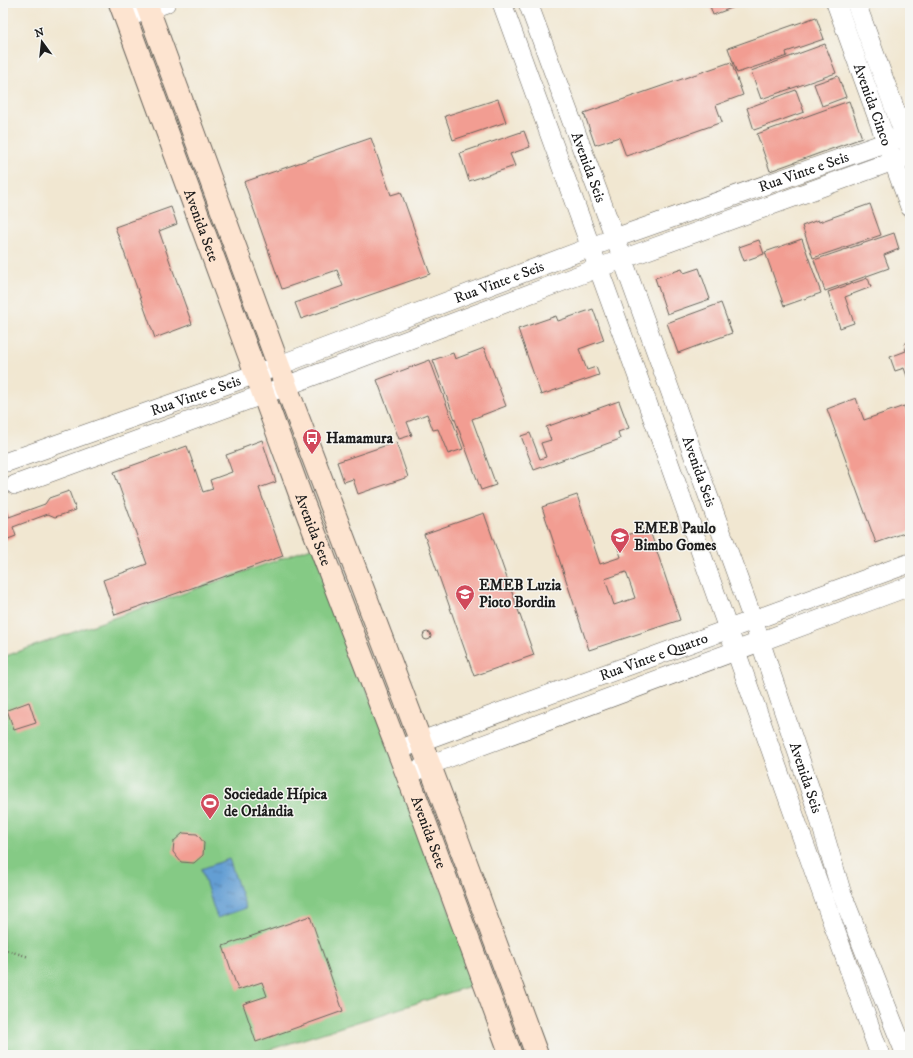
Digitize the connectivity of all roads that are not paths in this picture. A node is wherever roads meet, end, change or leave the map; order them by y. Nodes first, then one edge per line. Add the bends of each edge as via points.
1 (502, 3) edge
2 (528, 3) edge
3 (836, 3) edge
4 (856, 3) edge
5 (154, 5) edge
6 (122, 10) edge
7 (908, 140) edge
8 (886, 142) junction
9 (901, 159) edge
10 (910, 207) edge
11 (615, 238) junction
12 (592, 248) junction
13 (622, 260) junction
14 (598, 268) junction
15 (279, 365) junction
16 (256, 374) junction
17 (286, 386) junction
18 (264, 394) junction
19 (90, 432) junction
20 (98, 455) junction
21 (7, 462) dead end
22 (14, 485) dead end
23 (910, 563) edge
24 (910, 586) edge
25 (753, 620) junction
26 (728, 630) junction
27 (760, 642) junction
28 (735, 651) junction
29 (420, 741) junction
30 (397, 750) junction
31 (429, 765) junction
32 (407, 775) junction
33 (511, 1055) edge
34 (537, 1055) edge
35 (880, 1055) edge
36 (906, 1055) edge

1 - 12 street, Avenida Seis
2 - 11 street, Avenida Seis
3 - 8 street, Avenida Cinco
4 - 7 street, Avenida Cinco
5 - 6 street
5 - 15 street, Avenida Sete
6 - 16 street, Avenida Sete
7 - 8 street, Rua Vinte e Seis
8 - 9 street, Avenida Cinco
8 - 11 street, Rua Vinte e Seis
9 - 10 street, Avenida Cinco
9 - 13 street, Rua Vinte e Seis
11 - 12 street, Rua Vinte e Seis
11 - 13 street, Avenida Seis
12 - 14 street, Avenida Seis
12 - 15 street, Rua Vinte e Seis
13 - 14 street, Rua Vinte e Seis
13 - 25 street, Avenida Seis
14 - 17 street, Rua Vinte e Seis
14 - 26 street, Avenida Seis
15 - 16 street, Rua Vinte e Seis
15 - 17 street, Avenida Sete
16 - 18 street, Avenida Sete
16 - 19 street, Rua Vinte e Seis
17 - 18 street, Rua Vinte e Seis
17 - 29 street, Avenida Sete
18 - 20 street, Rua Vinte e Seis
18 - 30 street, Avenida Sete
19 - 20 street
19 - 21 street, Rua Vinte e Seis
20 - 22 street, Rua Vinte e Seis
23 - 25 street, Rua Vinte e Quatro
24 - 27 street, Rua Vinte e Quatro
25 - 26 street, Rua Vinte e Quatro
25 - 27 street, Avenida Seis
26 - 28 street, Avenida Seis
26 - 29 street, Rua Vinte e Quatro
27 - 28 street, Rua Vinte e Quatro
27 - 36 street, Avenida Seis via 817,810 842,894
28 - 31 street, Rua Vinte e Quatro
28 - 35 street, Avenida Seis
29 - 30 street, Rua Vinte e Quatro
29 - 31 street, Avenida Sete
30 - 32 street, Avenida Sete
31 - 32 street, Rua Vinte e Quatro
31 - 34 street, Avenida Sete
32 - 33 street, Avenida Sete

